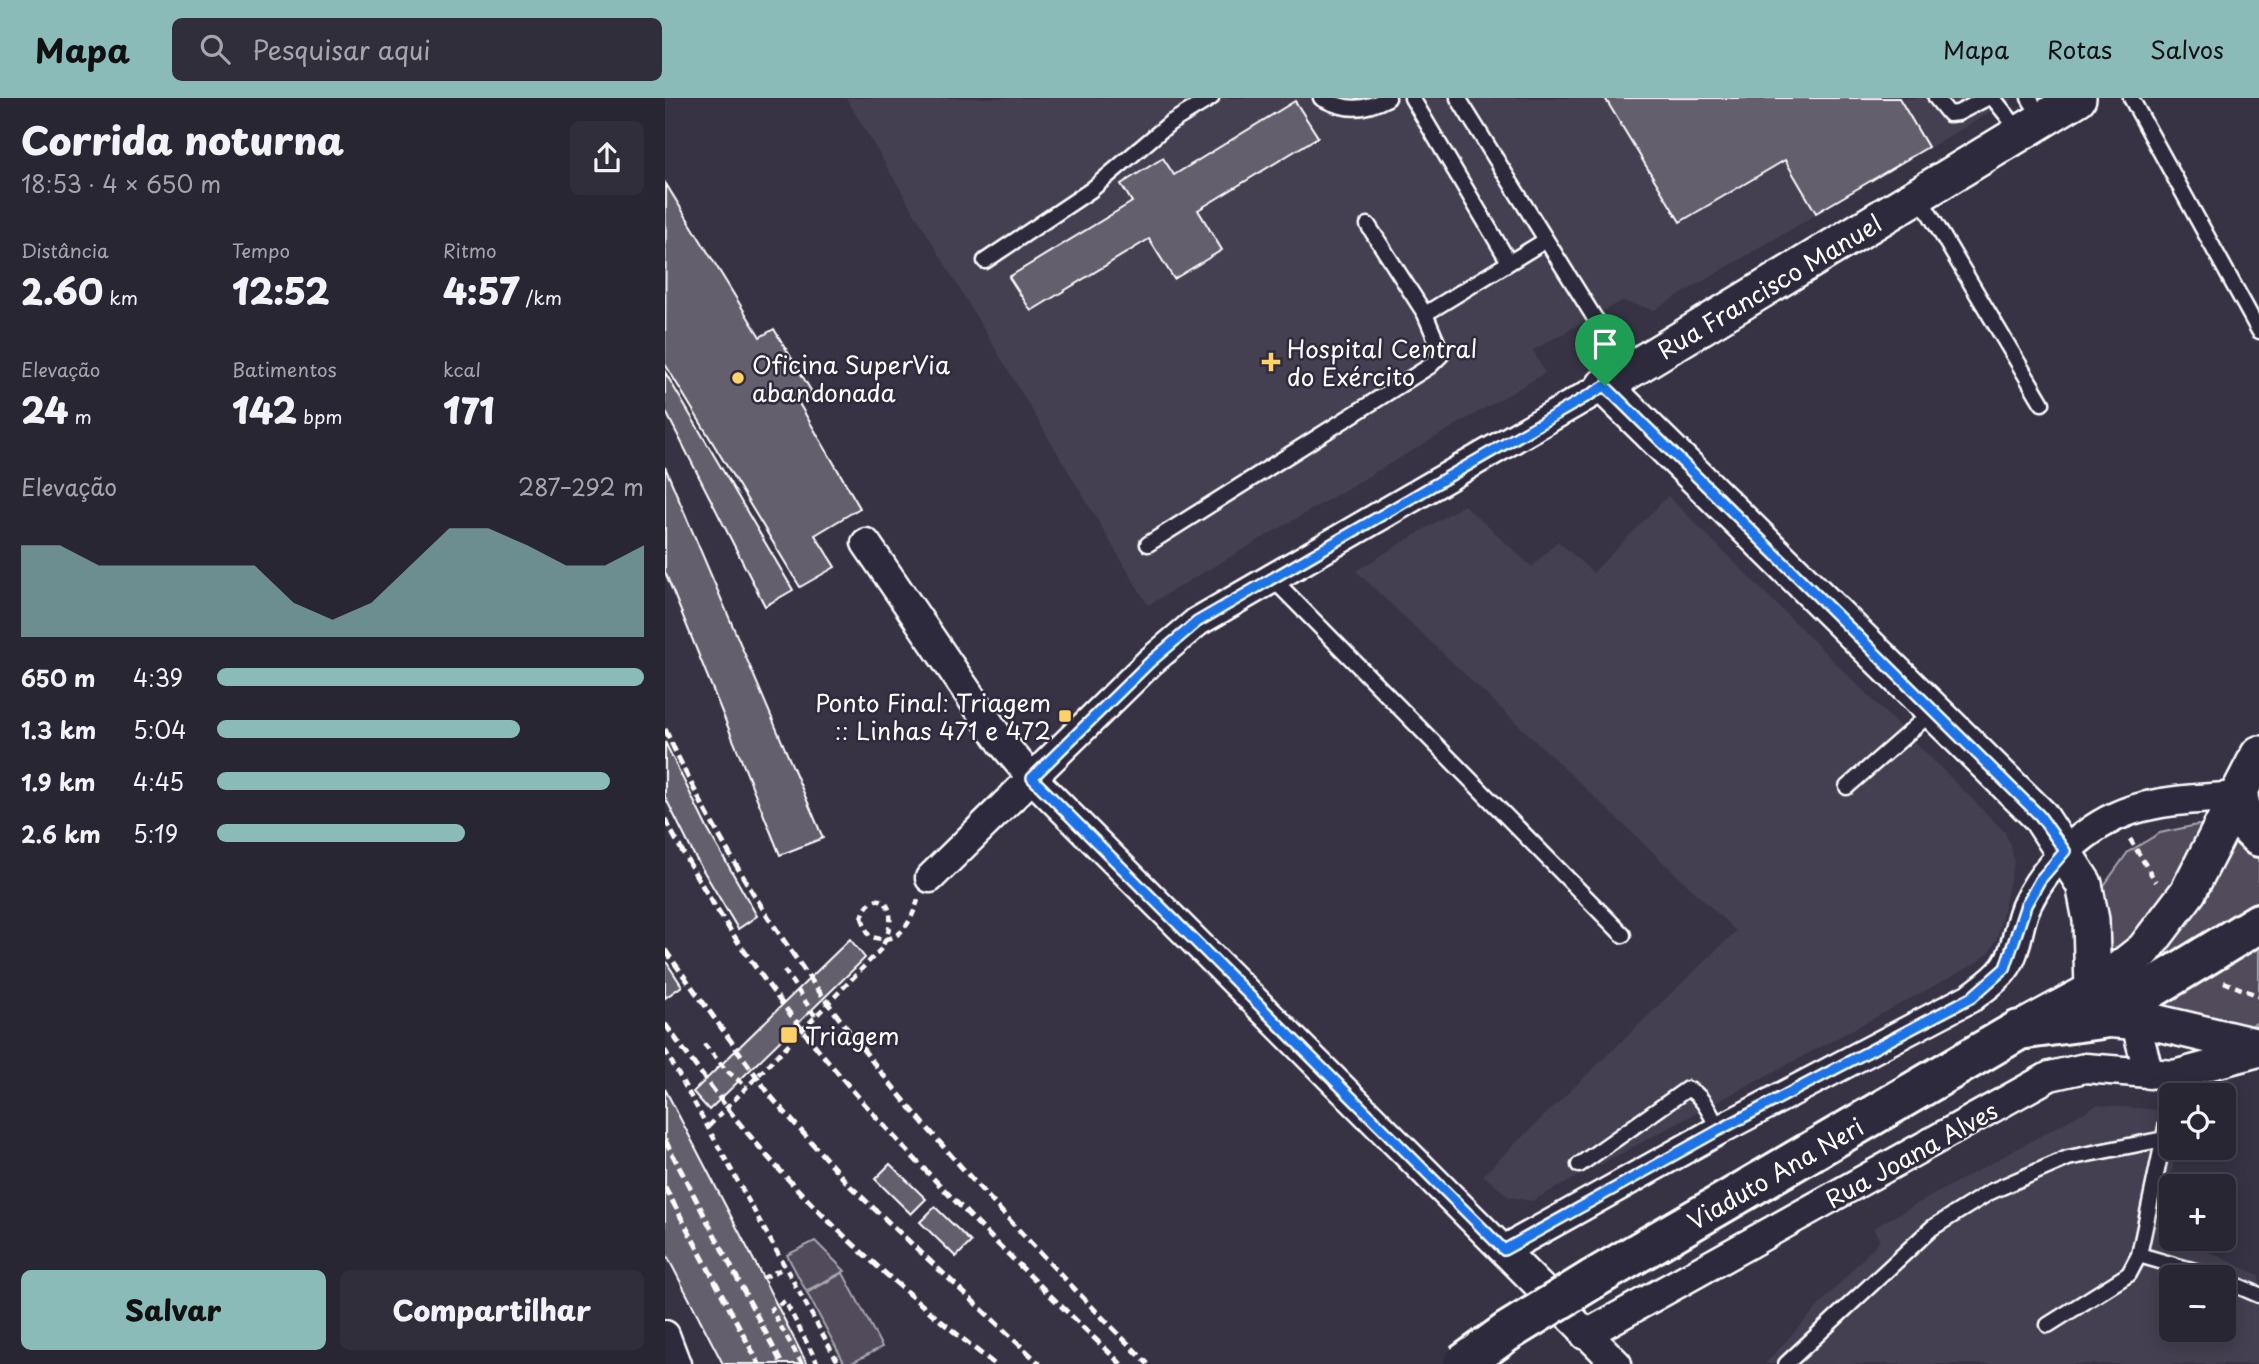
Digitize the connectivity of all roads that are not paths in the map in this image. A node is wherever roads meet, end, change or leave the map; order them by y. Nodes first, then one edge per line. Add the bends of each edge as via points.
1 (1211, 98) edge
2 (1321, 98) edge
3 (1388, 98) edge
4 (1412, 98) edge
5 (1458, 98) edge
6 (1936, 98) edge
7 (1987, 98) edge
8 (1993, 98) edge
9 (2077, 98) edge
10 (2130, 98) edge
11 (2031, 117) edge
12 (1919, 196) junction
13 (1368, 225) dead end
14 (1546, 240) junction
15 (985, 261) dead end
16 (1509, 262) junction
17 (1425, 314) junction
18 (2259, 331) edge
19 (1618, 376) junction
20 (2042, 403) dead end
21 (866, 543) dead end
22 (1148, 544) dead end
23 (1272, 578) junction
24 (1933, 711) junction
25 (2259, 754) edge
26 (1032, 778) junction
27 (1847, 787) dead end
28 (2238, 796) junction
29 (2259, 837) edge
30 (2065, 851) junction
31 (930, 878) road end
32 (2259, 923) edge
33 (1623, 935) dead end
34 (2110, 1010) junction
35 (2259, 1049) edge
36 (2165, 1083) edge
37 (2174, 1083) edge
38 (2159, 1084) edge
39 (1719, 1130) junction
40 (2159, 1140) edge
41 (2159, 1160) edge
42 (1579, 1165) dead end
43 (1504, 1250) junction
44 (2139, 1255) junction
45 (2174, 1265) edge
46 (2236, 1285) edge
47 (2259, 1295) edge
48 (2049, 1325) dead end
49 (665, 1335) edge
50 (1585, 1335) junction
51 (676, 1364) edge
52 (1463, 1364) edge
53 (1617, 1364) edge
54 (1786, 1364) edge

1 - 15 lane via 1170,123 1091,190
2 - 3 lane via 1350,110 1369,108
4 - 16 lane
5 - 14 lane
6 - 7 lane via 1949,114
8 - 11 lane
9 - 11 street, Rua Francisco Manuel
10 - 18 lane
11 - 12 street, Rua Francisco Manuel
12 - 19 street, Rua Francisco Manuel
12 - 20 lane
13 - 17 lane
14 - 16 lane
14 - 19 lane via 1594,317
16 - 17 lane
17 - 22 lane via 1442,354 1430,366
19 - 23 street, Rua Francisco Manuel
19 - 24 street
21 - 26 street via 1003,744
23 - 26 street, Rua Francisco Manuel via 1175,638
23 - 33 lane
24 - 27 lane
24 - 30 street via 2040,816
25 - 28 street
26 - 31 street, Rua Francisco Manuel
26 - 43 street
28 - 29 main road via 2245,823
28 - 30 street via 2131,810
28 - 34 street via 2188,892 2144,950
30 - 34 street via 2084,884 2091,920 2090,968
30 - 39 street via 2026,905 2005,968 1980,990
32 - 34 main road
34 - 35 street
34 - 36 street
34 - 52 main road, Viaduto Ana Neri, bridge via 2019,1030 1593,1279
35 - 37 street, Rua Joana Alves
38 - 50 street, Rua Joana Alves via 2085,1068 2050,1076
39 - 42 lane via 1687,1089
39 - 43 street
40 - 54 lane via 2068,1157 1990,1192 1933,1228
41 - 44 lane
43 - 50 street
44 - 45 lane
44 - 48 lane via 2129,1274
46 - 47 lane
49 - 51 street
50 - 53 street

